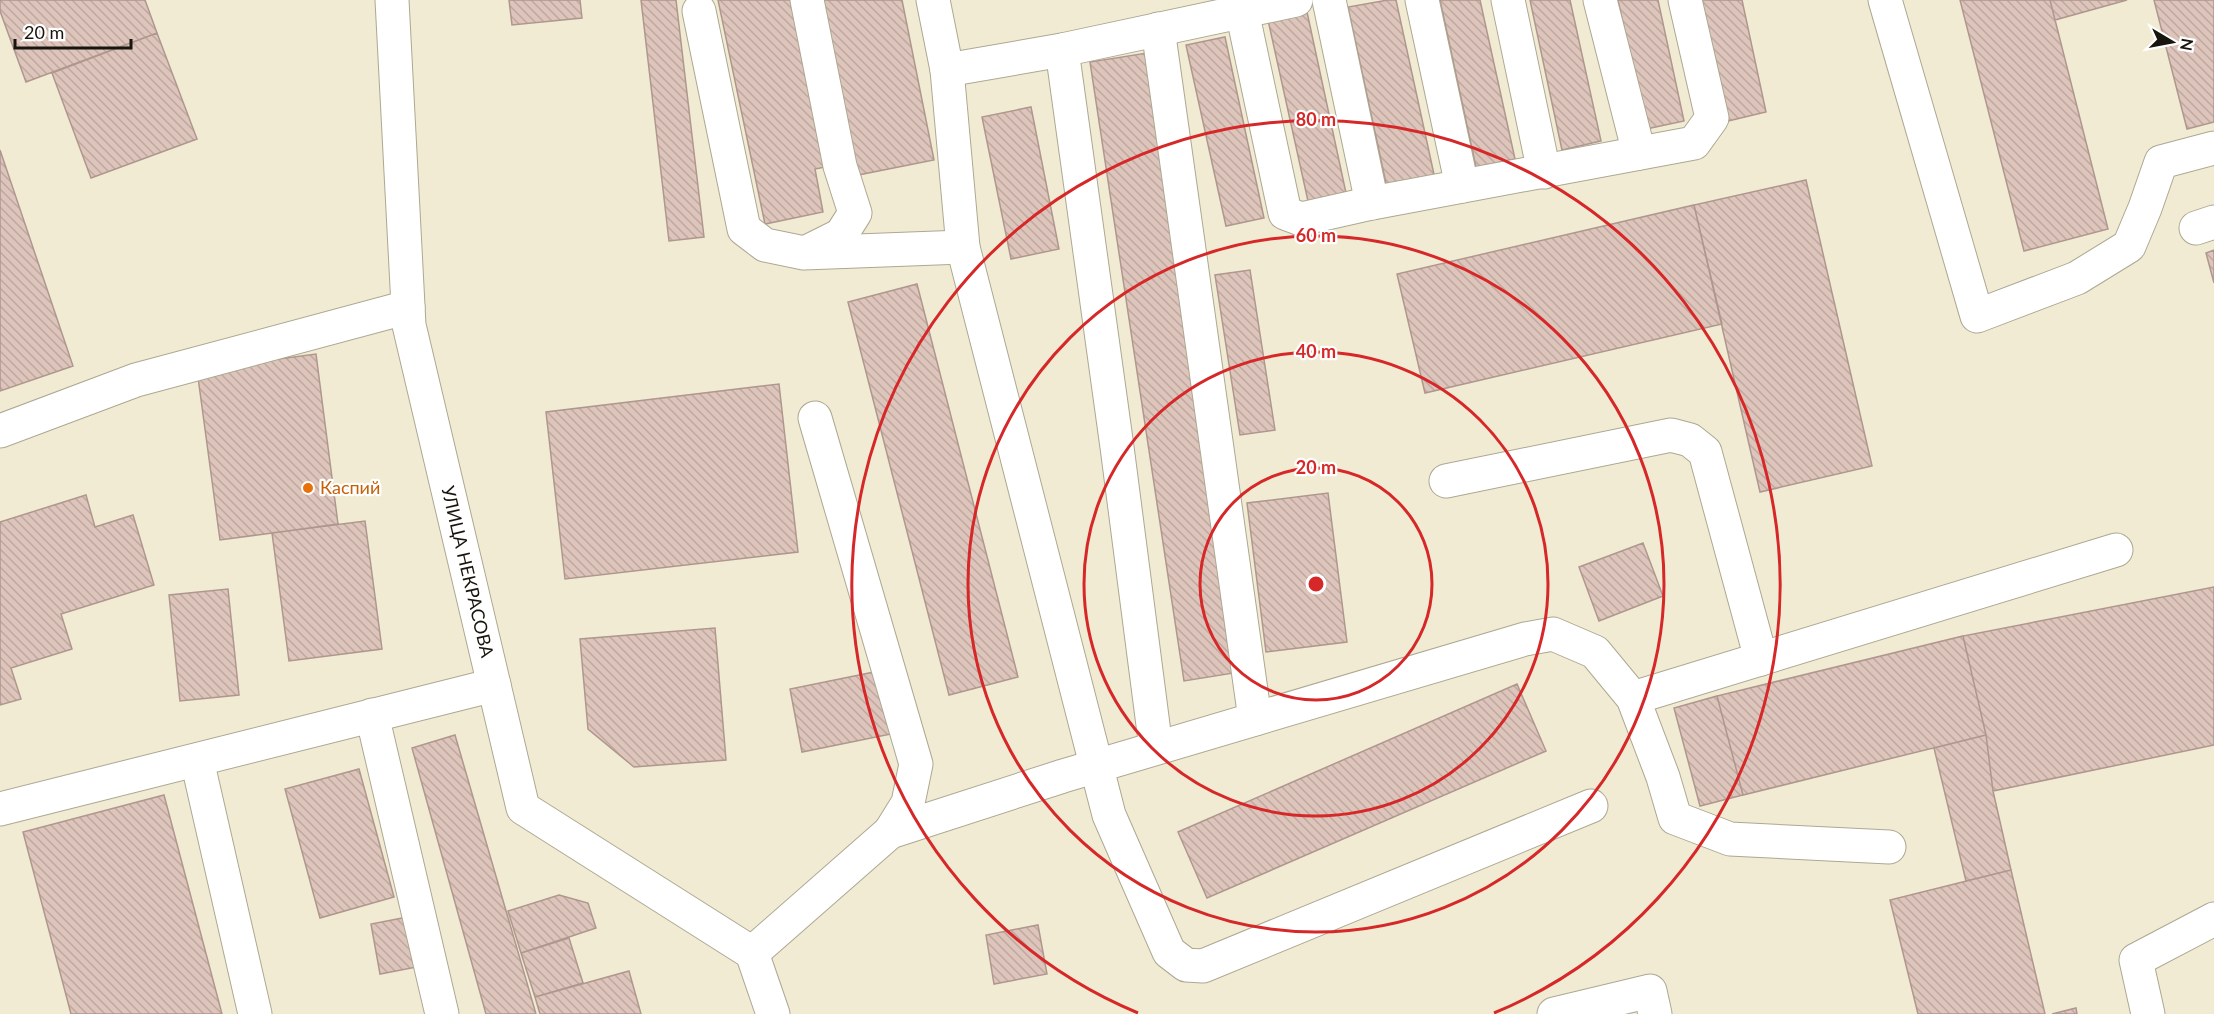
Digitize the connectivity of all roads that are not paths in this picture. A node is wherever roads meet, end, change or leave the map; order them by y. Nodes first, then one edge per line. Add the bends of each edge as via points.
1 (392, 0) edge
2 (807, 0) edge
3 (933, 0) edge
4 (1296, 0) edge
5 (1329, 0) edge
6 (1422, 0) edge
7 (1508, 0) edge
8 (1600, 0) edge
9 (1685, 0) edge
10 (1885, 0) edge
11 (699, 11) dead end
12 (1242, 11) junction
13 (1158, 30) junction
14 (1062, 50) junction
15 (947, 70) junction
16 (2214, 148) edge
17 (1639, 153) junction
18 (1544, 172) junction
19 (1462, 186) junction
20 (1372, 203) junction
21 (963, 247) junction
22 (804, 253) junction
23 (408, 307) junction
24 (815, 418) dead end
25 (0, 431) edge
26 (1446, 481) dead end
27 (2116, 550) dead end
28 (1761, 659) junction
29 (494, 685) junction
30 (1633, 698) junction
31 (372, 716) junction
32 (1255, 719) junction
33 (1156, 748) junction
34 (197, 760) junction
35 (1097, 766) junction
36 (1591, 806) dead end
37 (0, 809) edge
38 (890, 832) junction
39 (1888, 847) dead end
40 (2214, 919) edge
41 (752, 953) junction
42 (255, 1014) edge
43 (442, 1014) edge
44 (773, 1014) edge
45 (1554, 1014) edge
46 (1656, 1014) edge
47 (2148, 1014) edge

1 - 23 street, УЛИЦА НЕКРАСОВА
2 - 22 street via 840,166 855,213 841,235
3 - 15 street
4 - 12 street
5 - 20 street
6 - 19 street
7 - 18 street
8 - 17 street
9 - 17 street via 1712,118 1694,143
10 - 16 street via 1977,316 2078,278 2129,246 2161,162
11 - 22 street via 744,229 765,245
12 - 13 street
12 - 20 street via 1285,213 1301,219
13 - 14 street
13 - 32 street
14 - 15 street
14 - 33 street
15 - 21 street
17 - 18 street
18 - 19 street
19 - 20 street
21 - 22 street
21 - 35 street
23 - 25 street via 136,380
23 - 29 street, УЛИЦА НЕКРАСОВА via 409,325
24 - 38 street via 916,764 908,803
26 - 28 street via 1671,435 1690,440 1705,452
27 - 28 street
28 - 30 street
29 - 31 street
29 - 41 street, УЛИЦА НЕКРАСОВА via 523,808
30 - 32 street via 1595,652 1553,634
30 - 39 street via 1675,818 1730,839
31 - 34 street
31 - 43 street
32 - 33 street
33 - 35 street
34 - 37 street
34 - 42 street
35 - 36 street via 1109,815 1169,952 1186,965 1203,966
35 - 38 street
38 - 41 street
40 - 47 street via 2136,960
41 - 44 street
45 - 46 street via 1650,991

